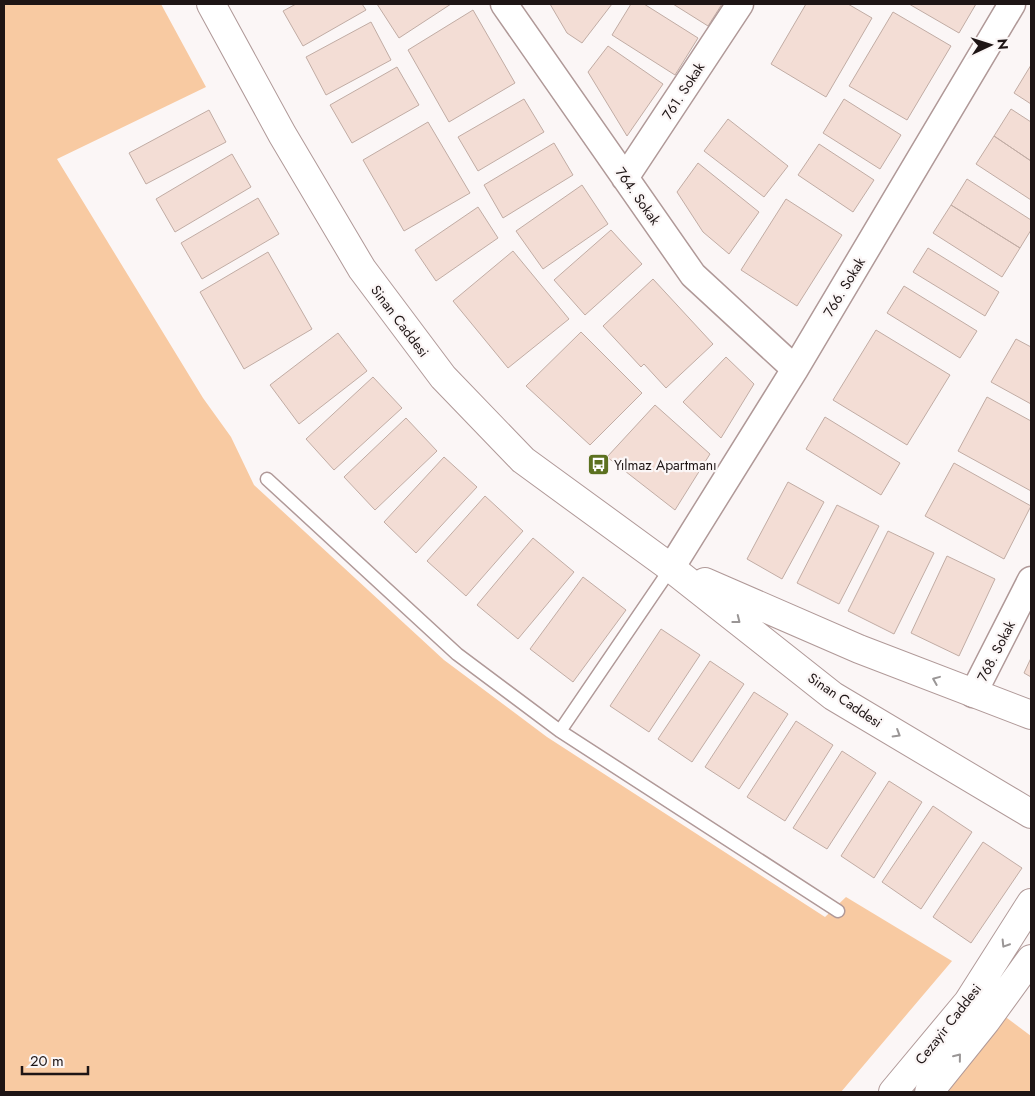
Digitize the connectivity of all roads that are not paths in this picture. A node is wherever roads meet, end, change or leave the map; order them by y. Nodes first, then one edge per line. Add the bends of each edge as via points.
1 (211, 4) edge
2 (504, 4) edge
3 (740, 4) edge
4 (1012, 4) edge
5 (626, 178) junction
6 (795, 369) junction
7 (267, 479) dead end
8 (671, 568) junction
9 (1031, 580) edge
10 (974, 694) junction
11 (1031, 715) edge
12 (560, 731) junction
13 (1031, 814) edge
14 (1031, 902) edge
15 (838, 911) dead end
16 (1031, 959) edge
17 (977, 1012) junction
18 (893, 1092) edge
19 (929, 1092) edge

1 - 8 main road, Sinan Caddesi via 282,134 362,269 443,378 523,460
2 - 5 street, 764. Sokak
3 - 5 street, 761. Sokak
4 - 6 street, 766. Sokak
5 - 6 street, 764. Sokak via 694,275
6 - 8 street, 766. Sokak
7 - 12 lane via 457,654
10 -> 8 main road, Sinan Caddesi via 859,649
8 - 12 lane
8 -> 13 main road, Sinan Caddesi via 833,696
9 - 10 street, 768. Sokak
10 - 11 main road, Sinan Caddesi
12 - 15 lane
14 -> 17 main road, Cezayir Caddesi
16 - 17 main road, Cezayir Caddesi
17 - 18 main road, Cezayir Caddesi
19 -> 17 main road, Cezayir Caddesi

